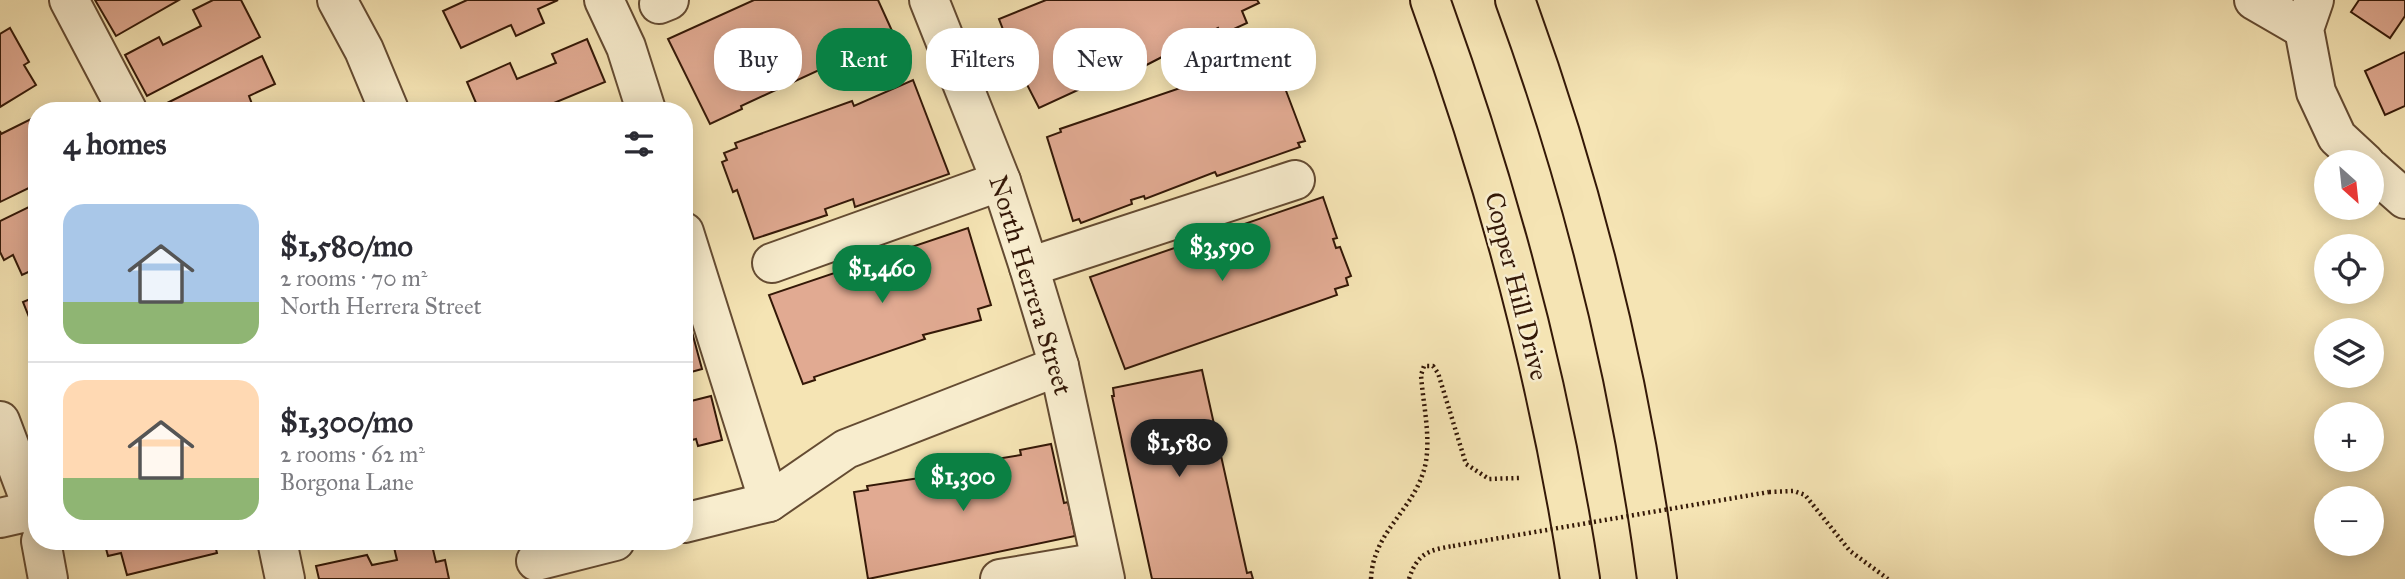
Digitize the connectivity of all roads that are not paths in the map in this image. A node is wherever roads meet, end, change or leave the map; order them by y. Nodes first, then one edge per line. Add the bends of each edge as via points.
1 (69, 0) edge
2 (337, 0) edge
3 (604, 0) edge
4 (1430, 0) edge
5 (1515, 0) edge
6 (2253, 0) edge
7 (935, 2) edge
8 (2309, 15) edge
9 (123, 102) edge
10 (386, 102) edge
11 (643, 102) edge
12 (2351, 150) edge
13 (1295, 180) dead end
14 (2384, 180) edge
15 (1001, 181) junction
16 (2405, 199) edge
17 (693, 261) edge
18 (772, 263) dead end
19 (1029, 267) junction
20 (1059, 366) junction
21 (0, 421) edge
22 (769, 502) junction
23 (693, 521) edge
24 (28, 522) edge
25 (38, 550) edge
26 (279, 550) edge
27 (577, 550) edge
28 (535, 560) edge
29 (1103, 570) edge
30 (48, 579) edge
31 (285, 579) edge
32 (1000, 579) edge
33 (1580, 579) edge
34 (1657, 579) edge

1 - 9 street
2 - 10 street
3 - 11 street via 626,47
4 - 33 main road, Copper Hill Drive via 1490,181 1538,358
5 - 34 main road via 1561,134 1606,291 1645,488
6 - 8 street
7 - 15 street, North Herrera Street
8 - 12 street via 2316,92 2337,137
13 - 19 street
14 - 16 street
15 - 18 street
15 - 19 street, North Herrera Street
17 - 22 street
19 - 20 street, North Herrera Street
20 - 22 street via 846,449
20 - 29 street, North Herrera Street
21 - 24 street
22 - 23 street
25 - 30 street
26 - 31 street
27 - 28 street
29 - 32 street

